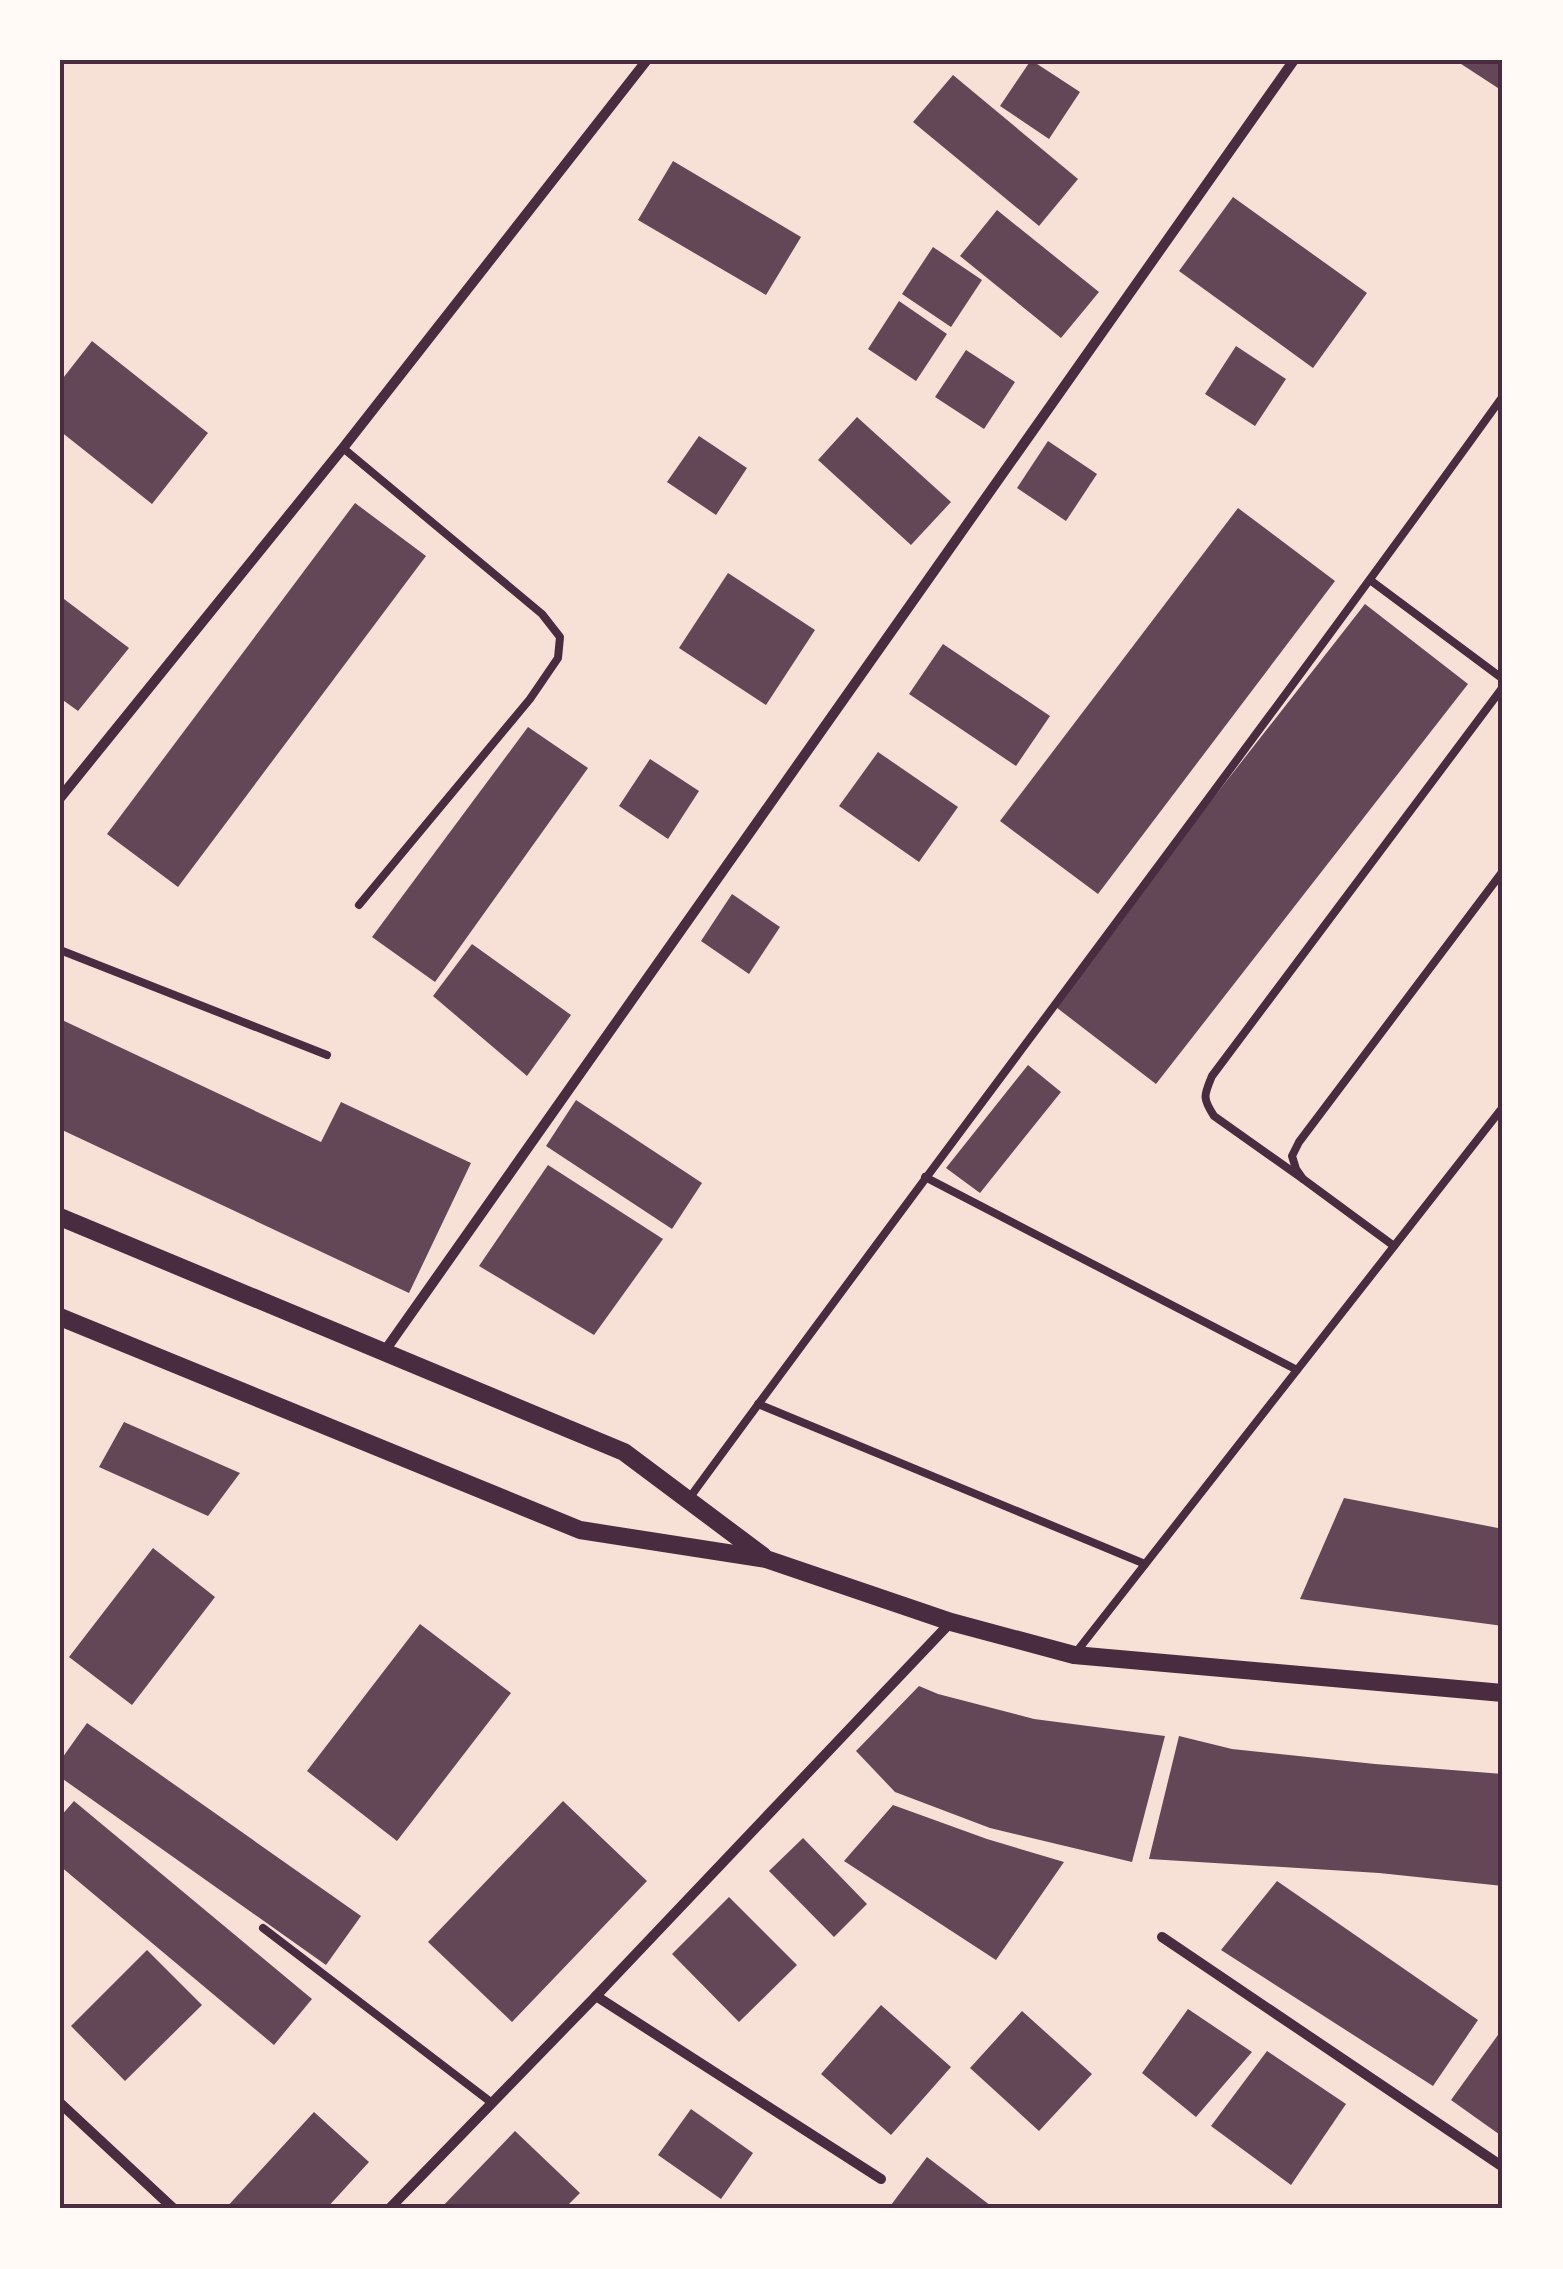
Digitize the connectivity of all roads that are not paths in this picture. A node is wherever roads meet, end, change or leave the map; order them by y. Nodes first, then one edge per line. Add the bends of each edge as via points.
1 (647, 60) edge
2 (1294, 60) edge
3 (1503, 396) edge
4 (343, 448) junction
5 (1370, 580) junction
6 (1503, 679) edge
7 (1503, 687) edge
8 (60, 798) edge
9 (1503, 871) edge
10 (359, 905) dead end
11 (60, 950) edge
12 (327, 1055) dead end
13 (1503, 1107) edge
14 (925, 1177) junction
15 (1303, 1180) junction
16 (60, 1217) edge
17 (1394, 1246) junction
18 (60, 1317) edge
19 (384, 1352) junction
20 (1297, 1370) junction
21 (758, 1404) junction
22 (688, 1500) junction
23 (766, 1559) junction
24 (1146, 1564) junction
25 (951, 1622) junction
26 (1074, 1655) junction
27 (1503, 1693) edge
28 (263, 1928) dead end
29 (1162, 1937) dead end
30 (596, 1996) junction
31 (492, 2103) junction
32 (60, 2104) edge
33 (1503, 2167) edge
34 (881, 2179) dead end
35 (174, 2209) edge
36 (389, 2209) edge

1 - 4 street
2 - 19 street
3 - 5 lane
4 - 8 street
4 - 10 lane via 542,614 560,637 558,658 530,699
5 - 6 lane
5 - 14 lane
7 - 15 lane via 1206,1090 1204,1102 1214,1116
9 - 15 lane via 1299,1142 1292,1156
11 - 12 lane
13 - 17 lane
14 - 20 lane
14 - 21 lane
15 - 17 lane
16 - 19 street
17 - 20 lane
18 - 23 street via 580,1530
19 - 22 street via 624,1452
20 - 24 lane
21 - 22 lane
21 - 24 lane
22 - 23 street
23 - 25 street
24 - 26 lane
25 - 26 street
25 - 30 street
26 - 27 street
28 - 31 lane
29 - 33 street
30 - 31 street
30 - 34 street
31 - 36 street
32 - 35 street

